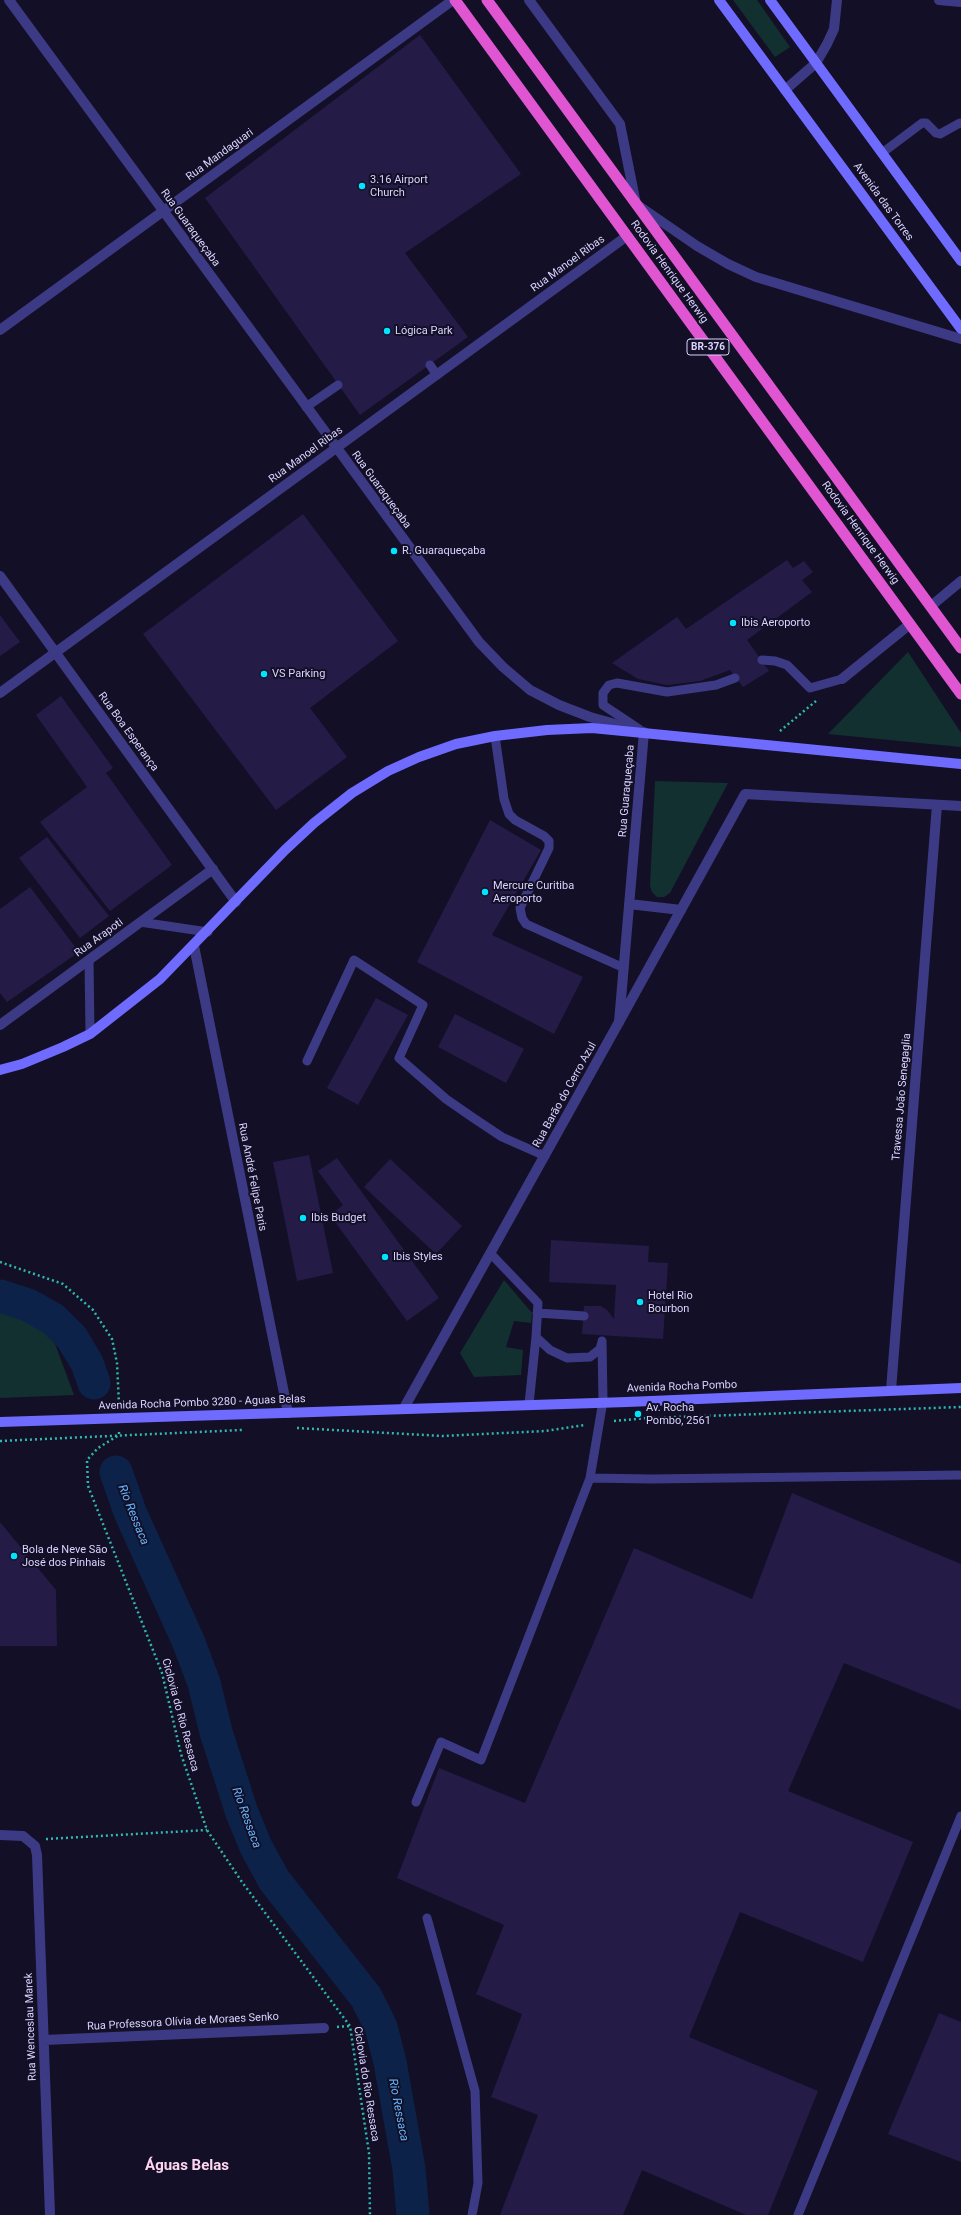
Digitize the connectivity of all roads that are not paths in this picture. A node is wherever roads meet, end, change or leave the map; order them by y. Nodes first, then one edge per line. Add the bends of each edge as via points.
1 (9, 0) edge
2 (454, 0) edge
3 (487, 0) edge
4 (529, 0) edge
5 (719, 0) edge
6 (770, 0) edge
7 (837, 0) edge
8 (939, 0) edge
9 (961, 2) edge
10 (816, 63) junction
11 (785, 90) junction
12 (960, 123) edge
13 (882, 153) junction
14 (636, 204) junction
15 (163, 211) junction
16 (627, 236) junction
17 (961, 261) edge
18 (961, 329) edge
19 (0, 330) edge
20 (961, 339) edge
21 (430, 365) dead end
22 (437, 375) junction
23 (338, 385) dead end
24 (306, 407) junction
25 (336, 448) junction
26 (0, 576) edge
27 (961, 582) edge
28 (931, 606) junction
29 (910, 624) junction
30 (961, 648) edge
31 (55, 652) junction
32 (762, 660) dead end
33 (735, 678) dead end
34 (842, 679) joint
35 (0, 693) edge
36 (961, 694) edge
37 (644, 732) junction
38 (495, 736) junction
39 (961, 764) edge
40 (938, 805) junction
41 (961, 806) edge
42 (213, 870) junction
43 (236, 902) junction
44 (629, 904) junction
45 (681, 910) junction
46 (140, 922) junction
47 (208, 932) junction
48 (194, 946) junction
49 (89, 960) junction
50 (624, 968) junction
51 (619, 1022) junction
52 (0, 1025) edge
53 (90, 1034) junction
54 (307, 1061) dead end
55 (0, 1070) edge
56 (545, 1156) junction
57 (491, 1254) junction
58 (537, 1313) junction
59 (584, 1316) dead end
60 (536, 1337) junction
61 (961, 1388) edge
62 (891, 1390) junction
63 (603, 1401) junction
64 (529, 1404) junction
65 (404, 1408) junction
66 (288, 1413) junction
67 (0, 1422) edge
68 (961, 1475) edge
69 (590, 1478) junction
70 (416, 1802) dead end
71 (961, 1816) edge
72 (0, 1835) edge
73 (427, 1918) dead end
74 (324, 2028) dead end
75 (44, 2040) junction
76 (50, 2215) edge
77 (472, 2215) edge
78 (798, 2215) edge

1 - 15 street, Rua Guaraqueçaba
2 - 15 street, Rua Mandaguari
2 - 16 highway, Rodovia Henrique Herwig / BR-376
3 - 14 highway, Rodovia Henrique Herwig / BR-376
4 - 14 street via 620,124
5 - 11 main road, Avenida das Torres
6 - 10 main road
7 - 10 street via 834,29
8 - 9 street
10 - 11 street
10 - 13 main road
11 - 18 main road, Avenida das Torres
12 - 13 lane via 940,134 926,123 922,123
13 - 17 main road
14 - 20 street via 697,246 756,277
14 - 28 highway, Rodovia Henrique Herwig / BR-376
15 - 19 street, Rua Mandaguari
15 - 24 street, Rua Guaraqueçaba
16 - 22 street, Rua Manoel Ribas
16 - 29 highway, Rodovia Henrique Herwig / BR-376
21 - 22 lane
22 - 25 street, Rua Manoel Ribas
23 - 24 lane
24 - 25 street, Rua Guaraqueçaba
25 - 31 street, Rua Manoel Ribas
25 - 37 street, Rua Guaraqueçaba via 455,611 503,667 530,690 559,705 590,717
26 - 31 street, Rua Boa Esperança
27 - 28 street
28 - 30 highway, Rodovia Henrique Herwig / BR-376
29 - 34 street
29 - 36 highway, Rodovia Henrique Herwig / BR-376
31 - 35 street, Rua Manoel Ribas
31 - 42 street, Rua Boa Esperança
32 - 34 lane via 787,665 810,688
33 - 37 lane via 716,685 667,692 617,683 609,685 603,693 603,705
37 - 38 main road via 592,728
37 - 39 main road
37 - 44 street, Rua Guaraqueçaba
38 - 43 main road via 456,744 420,757 388,771 352,793 285,850
38 - 50 lane via 504,799 509,814 549,841 549,848 520,908 522,918 526,924
40 - 41 street
40 - 45 street, Rua Barão do Cerro Azul via 745,794
40 - 62 street, Travessa João Senegaglia
42 - 43 street, Rua Boa Esperança
42 - 46 street, Rua Arapoti
43 - 47 main road
44 - 45 street
44 - 50 street, Rua Guaraqueçaba
45 - 51 street, Rua Barão do Cerro Azul
46 - 47 lane
46 - 49 street, Rua Arapoti
47 - 48 main road
48 - 53 main road via 160,979
48 - 66 street, Rua André Felipe Paris
49 - 52 street, Rua Arapoti
49 - 53 lane
50 - 51 street, Rua Guaraqueçaba
51 - 56 street, Rua Barão do Cerro Azul
53 - 55 main road via 22,1064
54 - 56 lane via 354,960 423,1005 399,1058 446,1099 484,1125 502,1137
56 - 57 street, Rua Barão do Cerro Azul
57 - 58 lane via 538,1303
57 - 65 street, Rua Barão do Cerro Azul
58 - 59 lane
58 - 60 lane
60 - 63 lane via 550,1350 567,1358 590,1357 600,1349 602,1338
60 - 64 lane
61 - 62 main road, Avenida Rocha Pombo
62 - 63 main road, Avenida Rocha Pombo
63 - 64 main road, Avenida Rocha Pombo
63 - 69 lane
64 - 65 main road, Avenida Rocha Pombo
65 - 66 main road, Avenida Rocha Pombo 3280 - Aguas Belas
66 - 67 main road, Avenida Rocha Pombo 3280 - Aguas Belas
68 - 69 lane
69 - 70 lane via 481,1760 441,1742
71 - 78 lane
72 - 75 street, Rua Wenceslau Marek via 23,1836 35,1846 37,1855
73 - 77 lane via 475,2091 478,2183
74 - 75 street, Rua Professora Olívia de Moraes Senko
75 - 76 street, Rua Wenceslau Marek

